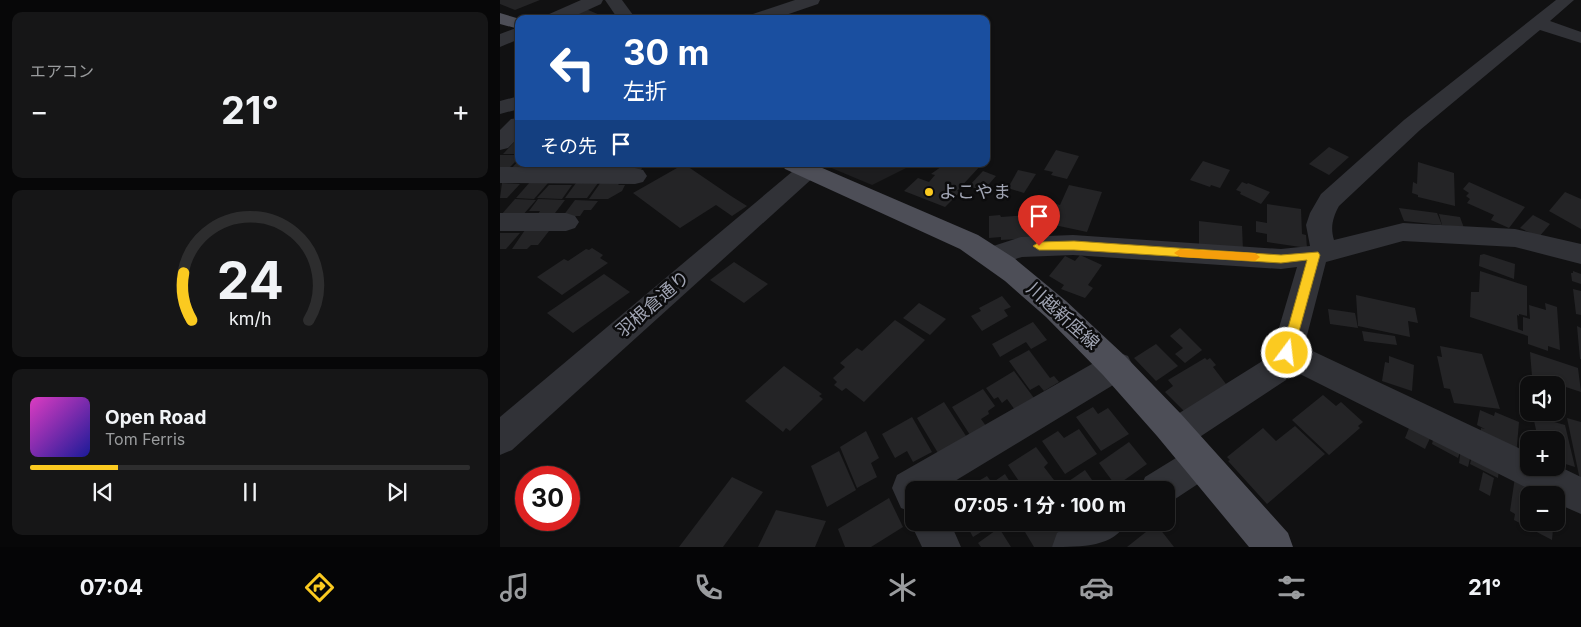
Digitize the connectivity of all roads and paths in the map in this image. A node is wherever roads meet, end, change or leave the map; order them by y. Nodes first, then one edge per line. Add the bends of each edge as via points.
1 (595, 0) edge
2 (613, 0) edge
3 (812, 0) edge
4 (1566, 0) edge
5 (562, 15) edge
6 (625, 15) edge
7 (768, 15) edge
8 (500, 18) edge
9 (515, 23) edge
10 (1538, 24) junction
11 (515, 34) edge
12 (1581, 38) edge
13 (500, 40) edge
14 (515, 103) edge
15 (500, 108) edge
16 (515, 128) edge
17 (500, 143) edge
18 (800, 168) edge
19 (500, 176) edge
20 (635, 176) dead end
21 (500, 222) edge
22 (566, 222) dead end
23 (1320, 253) junction
24 (1581, 254) edge
25 (993, 256) junction
26 (1287, 353) junction
27 (1117, 366) junction
28 (1177, 433) junction
29 (500, 439) edge
30 (1201, 462) junction
31 (922, 481) edge
32 (1172, 481) edge
33 (1581, 496) edge
34 (934, 531) edge
35 (1095, 531) edge
36 (942, 547) edge
37 (1071, 547) edge
38 (1274, 547) edge

1 - 5 street
2 - 6 street
3 - 7 street
4 - 10 street
8 - 9 main road
10 - 12 street
10 - 23 street via 1412,125 1330,200 1317,230
11 - 13 street
14 - 15 street
16 - 17 street
18 - 25 main road, 川越新座線 via 970,242
18 - 29 street, 羽根倉通り
19 - 20 street
21 - 22 street
23 - 24 street via 1403,232 1515,238
23 - 25 street via 1281,259 1074,246 1021,247
23 - 26 street
25 - 27 main road, 川越新座線
26 - 28 street via 1275,370
26 - 33 street
27 - 28 main road, 川越新座線
27 - 31 street
28 - 30 main road, 川越新座線
30 - 32 street
30 - 38 main road, 川越新座線
34 - 36 street
35 - 37 street

